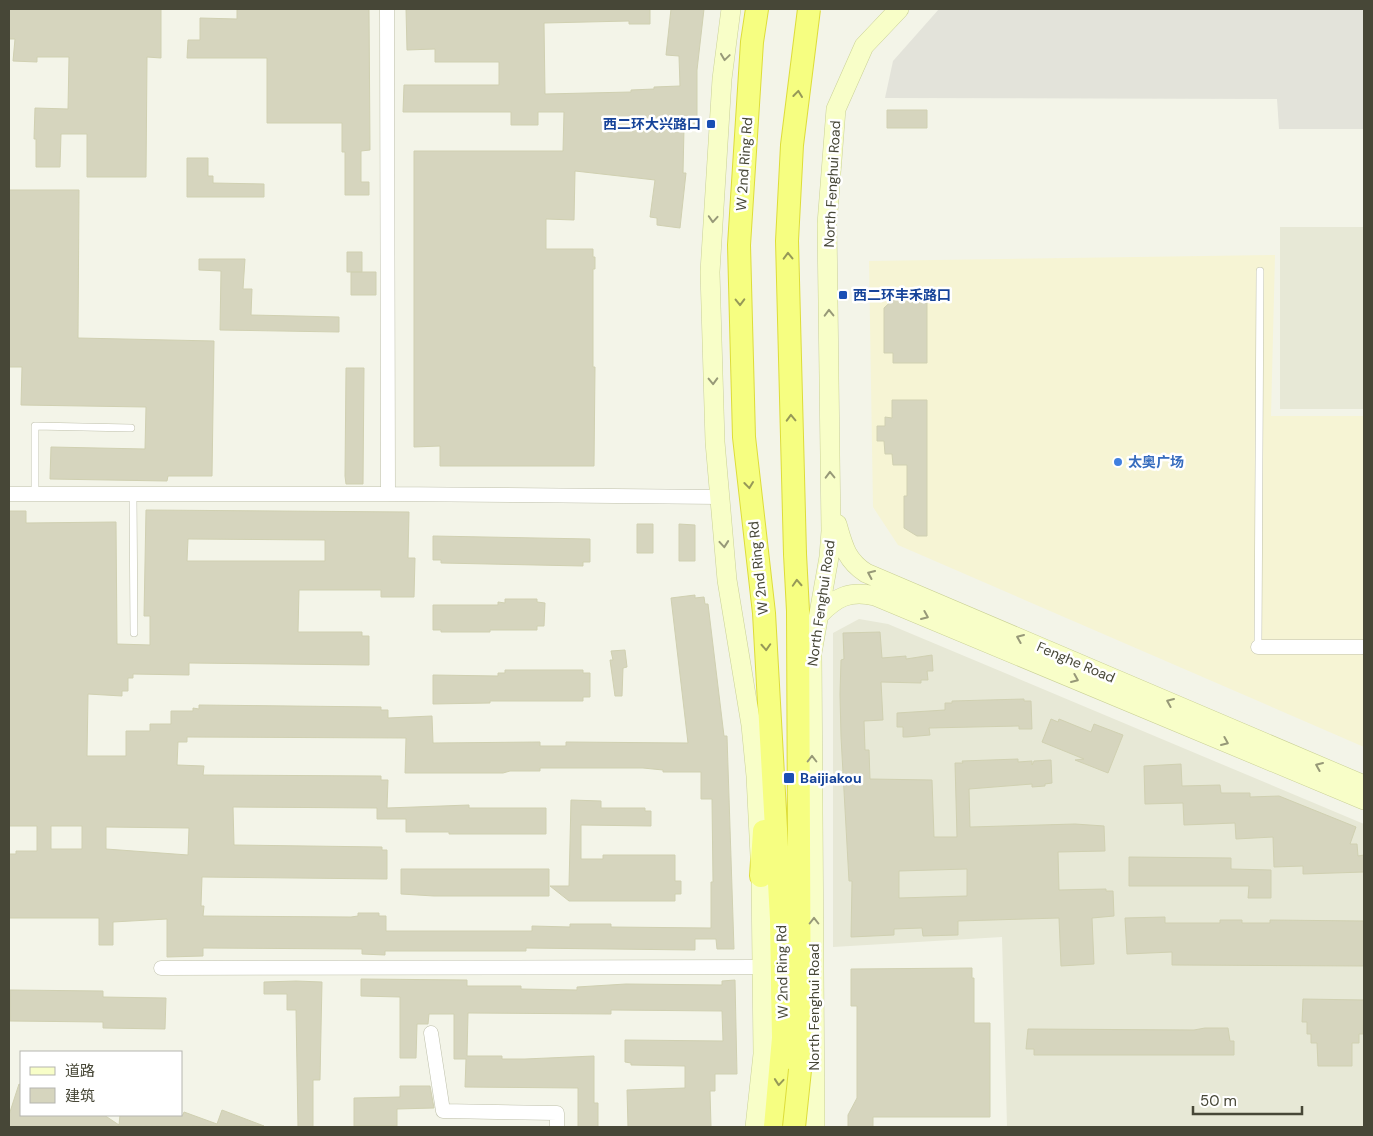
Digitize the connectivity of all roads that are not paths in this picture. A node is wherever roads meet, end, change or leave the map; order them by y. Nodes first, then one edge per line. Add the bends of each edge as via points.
1 (387, 9) edge
2 (731, 9) edge
3 (756, 9) edge
4 (809, 9) edge
5 (899, 9) edge
6 (1260, 271) dead end
7 (131, 428) dead end
8 (9, 494) edge
9 (35, 494) junction
10 (133, 494) junction
11 (388, 494) junction
12 (720, 498) junction
13 (830, 499) junction
14 (808, 613) junction
15 (134, 633) dead end
16 (1258, 647) joint
17 (1364, 647) edge
18 (812, 653) joint
19 (771, 740) junction
20 (1364, 785) edge
21 (1364, 800) edge
22 (761, 876) junction
23 (762, 967) junction
24 (161, 968) dead end
25 (431, 1033) dead end
26 (557, 1127) edge
27 (755, 1127) edge
28 (775, 1127) edge
29 (810, 1127) edge

1 - 11 street
2 -> 12 main road via 722,79 710,272 715,442
3 -> 19 highway, W 2nd Ring Rd via 739,245 744,437 764,613
14 -> 4 highway, W 2nd Ring Rd, bridge via 795,554 787,241 792,144
13 -> 5 main road, North Fenghui Road via 827,224 836,109 864,46
6 - 16 lane
7 - 9 lane via 35,426
8 - 9 street
9 - 10 street
10 - 11 street
10 - 15 lane
11 - 12 street
12 -> 22 main road via 727,580 751,725
13 - 14 main road, North Fenghui Road via 829,557
20 -> 13 main road, Fenghe Road via 866,573 855,566 844,552
14 - 18 highway
14 -> 21 main road, Fenghe Road via 842,595 875,596
14 - 29 highway, W 2nd Ring Rd, bridge via 800,1070
16 - 17 street
29 -> 18 main road, North Fenghui Road
19 - 22 highway
19 -> 28 highway, W 2nd Ring Rd via 781,919 782,1038
22 - 23 main road
23 - 24 street
23 - 27 main road via 763,1054
25 - 26 street via 443,1111 557,1113

